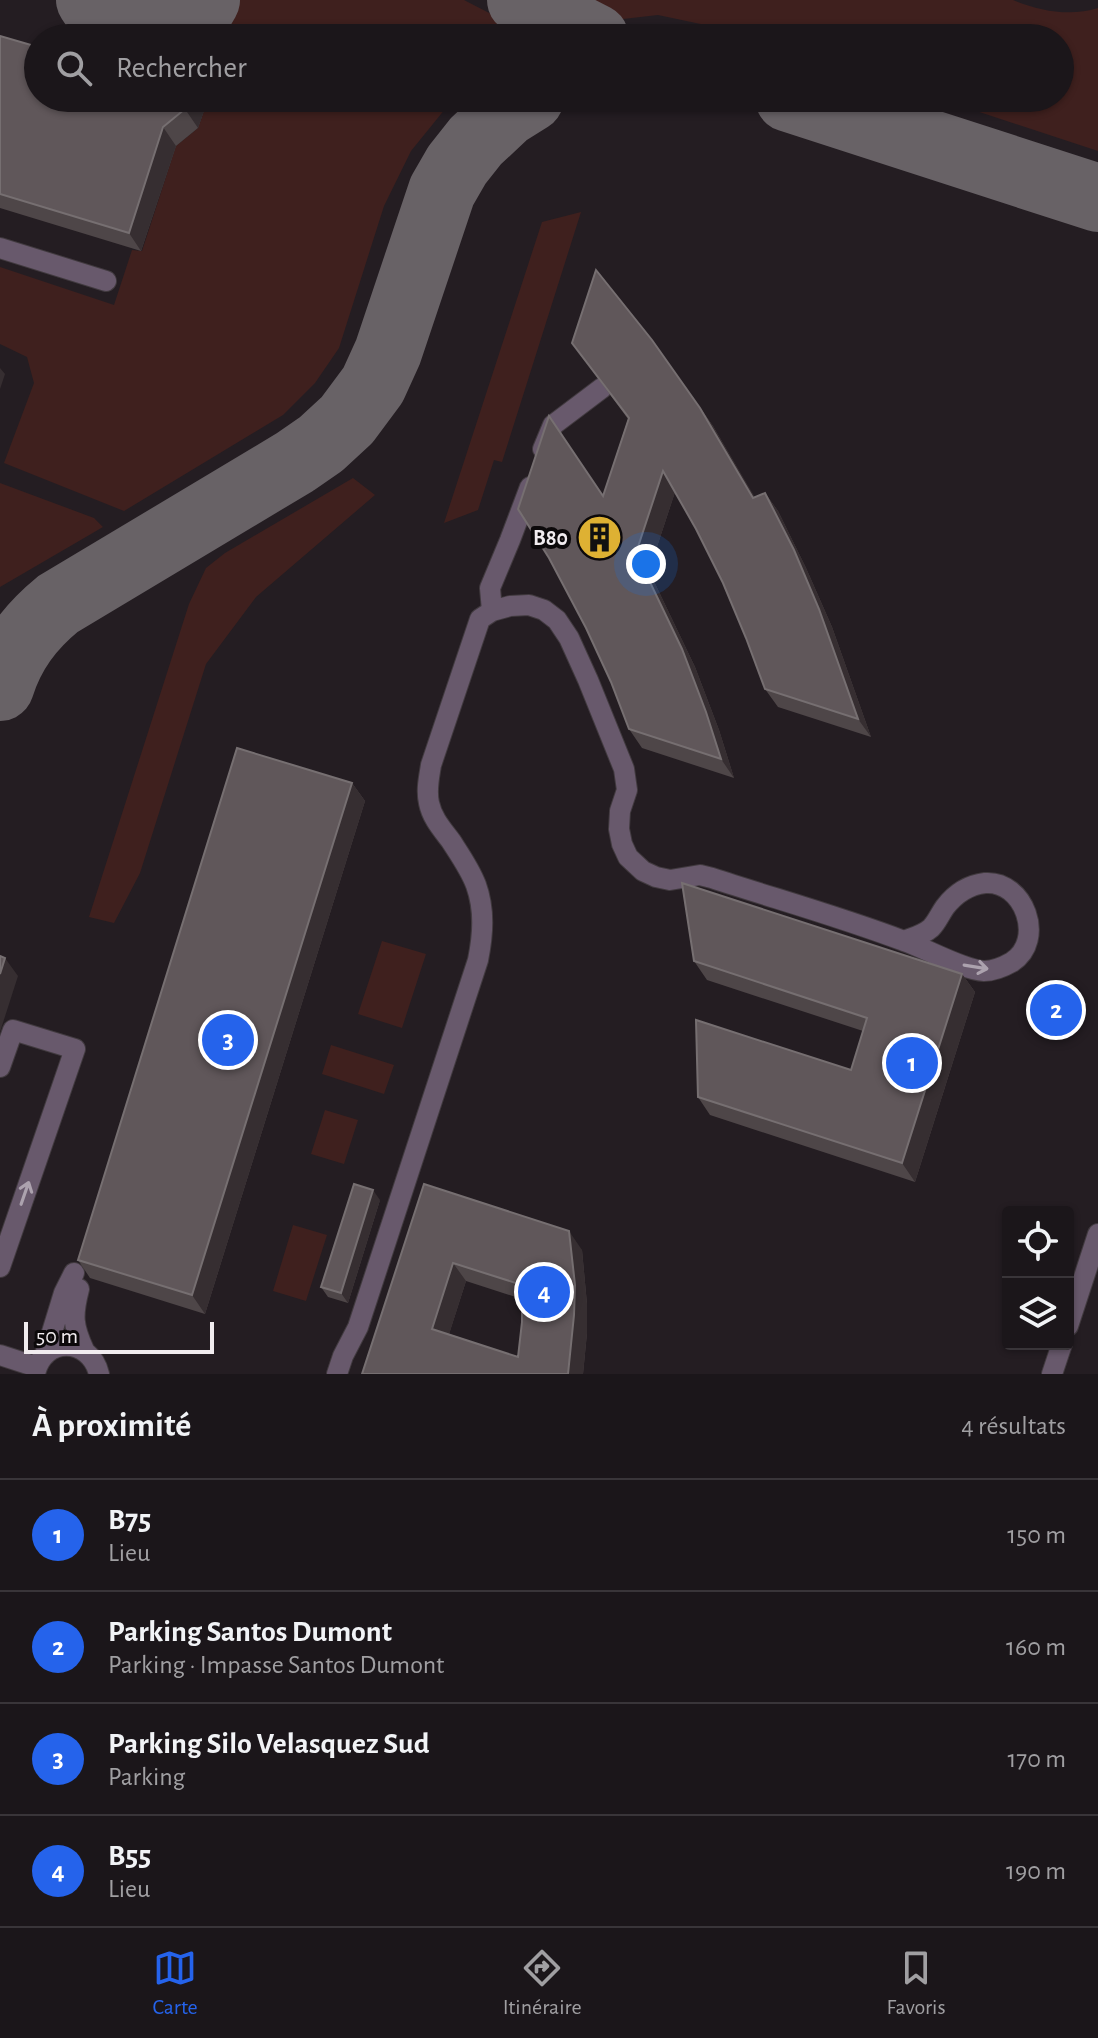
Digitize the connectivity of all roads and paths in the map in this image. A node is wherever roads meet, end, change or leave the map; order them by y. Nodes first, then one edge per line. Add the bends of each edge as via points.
1 (0, 248) edge
2 (106, 281) dead end
3 (602, 388) edge
4 (492, 611) junction
5 (904, 941) junction
6 (0, 1067) edge
7 (1098, 1234) edge
8 (0, 1267) edge
9 (1074, 1308) edge
10 (84, 1350) junction
11 (1060, 1350) edge
12 (0, 1355) edge
13 (39, 1365) edge
14 (102, 1373) edge
15 (337, 1374) edge
16 (1052, 1374) edge

1 - 2 street
3 - 4 street via 553,425 490,588
4 - 5 street via 529,605 544,610 569,638 624,769 627,790 619,829 628,857 643,871 670,880 712,878
4 - 15 street via 480,619 427,787 437,824 476,886 482,911 478,960 358,1327
5 -> 5 street via 983,971 1015,960 1031,929 1016,896 988,883 957,893 934,925
8 -> 6 street via 75,1049 13,1030
7 - 9 street
10 - 13 street via 53,1349
10 - 13 street via 73,1312 80,1274 64,1293
10 - 14 street
11 - 16 street
12 - 13 street

